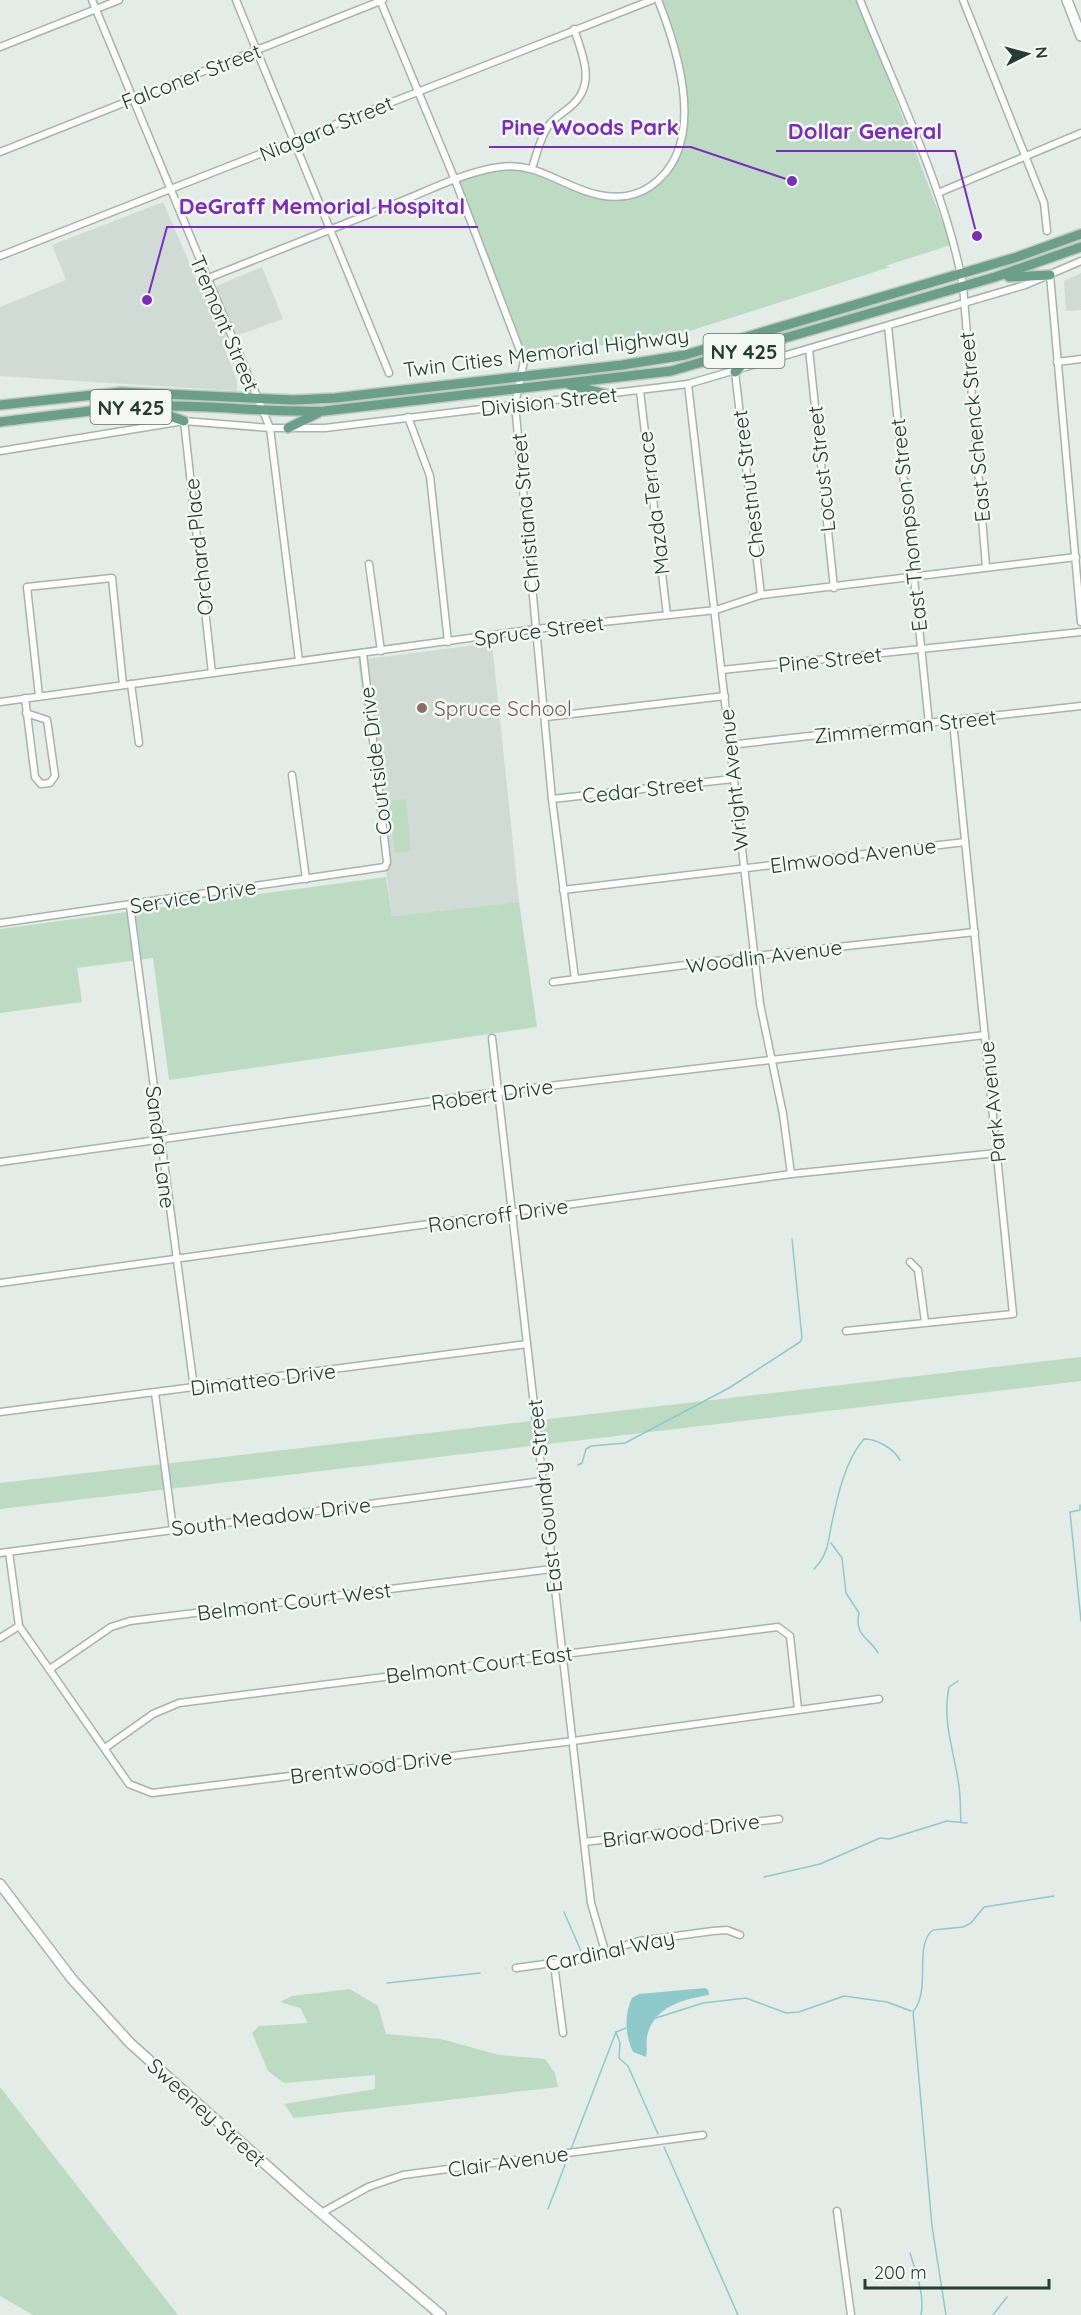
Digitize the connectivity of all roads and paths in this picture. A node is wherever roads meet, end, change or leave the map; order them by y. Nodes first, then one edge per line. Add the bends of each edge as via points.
1 (92, 0) edge
2 (119, 0) edge
3 (236, 0) edge
4 (381, 0) edge
5 (652, 0) edge
6 (658, 0) edge
7 (860, 0) edge
8 (963, 0) edge
9 (1067, 0) edge
10 (96, 9) junction
11 (574, 29) junction
12 (1081, 36) edge
13 (0, 47) edge
14 (257, 50) junction
15 (418, 90) junction
16 (132, 99) junction
17 (1081, 133) edge
18 (295, 140) junction
19 (0, 152) edge
20 (1026, 157) junction
21 (532, 168) junction
22 (455, 180) junction
23 (170, 190) junction
24 (938, 193) junction
25 (330, 229) junction
26 (1047, 231) dead end
27 (1081, 234) edge
28 (1081, 247) edge
29 (0, 256) edge
30 (1081, 261) edge
31 (960, 273) junction
32 (1050, 275) junction
33 (994, 277) junction
34 (206, 279) junction
35 (963, 286) junction
36 (964, 303) junction
37 (888, 326) junction
38 (759, 347) junction
39 (809, 350) junction
40 (1081, 359) edge
41 (1057, 362) junction
42 (735, 372) junction
43 (389, 373) dead end
44 (521, 375) junction
45 (565, 384) junction
46 (688, 384) junction
47 (519, 388) junction
48 (640, 391) junction
49 (606, 394) junction
50 (257, 399) junction
51 (515, 404) junction
52 (0, 405) edge
53 (142, 407) junction
54 (264, 411) junction
55 (324, 411) junction
56 (408, 417) junction
57 (184, 421) junction
58 (0, 422) edge
59 (270, 428) junction
60 (288, 428) junction
61 (0, 451) edge
62 (1081, 516) edge
63 (1073, 517) junction
64 (1076, 557) junction
65 (369, 564) dead end
66 (986, 567) junction
67 (912, 577) junction
68 (834, 588) junction
69 (761, 595) junction
70 (716, 610) junction
71 (1081, 611) edge
72 (667, 615) junction
73 (1081, 622) edge
74 (536, 630) junction
75 (1081, 632) edge
76 (448, 642) junction
77 (920, 649) junction
78 (381, 651) junction
79 (363, 653) junction
80 (299, 661) junction
81 (722, 670) junction
82 (212, 673) junction
83 (131, 684) junction
84 (123, 686) junction
85 (39, 696) junction
86 (725, 696) junction
87 (25, 698) junction
88 (0, 702) edge
89 (1081, 706) edge
90 (26, 713) junction
91 (546, 717) junction
92 (953, 722) junction
93 (929, 724) junction
94 (140, 743) dead end
95 (729, 745) junction
96 (292, 775) dead end
97 (734, 779) junction
98 (552, 799) junction
99 (965, 842) junction
100 (385, 867) joint
101 (742, 867) junction
102 (306, 879) junction
103 (563, 890) junction
104 (130, 906) junction
105 (0, 923) edge
106 (975, 932) junction
107 (755, 956) junction
108 (575, 979) junction
109 (553, 982) dead end
110 (985, 1035) junction
111 (492, 1038) dead end
112 (772, 1059) junction
113 (497, 1092) junction
114 (160, 1140) junction
115 (997, 1153) junction
116 (0, 1162) edge
117 (791, 1174) junction
118 (511, 1214) junction
119 (176, 1260) junction
120 (910, 1262) dead end
121 (0, 1283) edge
122 (925, 1322) junction
123 (846, 1331) dead end
124 (527, 1344) junction
125 (194, 1388) junction
126 (155, 1393) junction
127 (0, 1412) edge
128 (542, 1481) junction
129 (173, 1529) junction
130 (9, 1552) junction
131 (0, 1553) edge
132 (552, 1569) junction
133 (19, 1626) junction
134 (0, 1638) edge
135 (561, 1653) junction
136 (50, 1669) junction
137 (879, 1698) dead end
138 (798, 1709) junction
139 (573, 1741) junction
140 (105, 1748) junction
141 (779, 1819) dead end
142 (584, 1842) junction
143 (0, 1884) edge
144 (740, 1935) dead end
145 (605, 1951) junction
146 (554, 1964) junction
147 (516, 1968) dead end
148 (562, 2033) dead end
149 (703, 2135) dead end
150 (837, 2211) dead end
151 (321, 2213) junction
152 (441, 2315) edge
153 (851, 2315) edge

1 - 10 street, Tremont Street
2 - 10 street
3 - 14 street
4 - 14 street, Falconer Street
4 - 15 street, Christiana Street
5 - 11 street, Niagara Street
6 - 21 street via 678,59 684,109 674,160 660,179 639,194 617,197 597,195
7 - 24 street, East Schenck Street
8 - 20 street
9 - 12 street
10 - 13 street
10 - 16 street, Tremont Street
11 - 15 street, Niagara Street
11 - 21 street via 586,63 584,90 572,106 549,124
14 - 16 street, Falconer Street
14 - 18 street
15 - 18 street, Niagara Street
15 - 22 street, Christiana Street
16 - 19 street, Falconer Street
16 - 23 street, Tremont Street
17 - 20 street
18 - 23 street, Niagara Street
18 - 25 street
20 - 24 street
20 - 26 street via 1044,203
21 - 22 street via 501,166
22 - 25 street
22 - 44 street, Christiana Street via 524,361
23 - 29 street, Niagara Street
23 - 34 street, Tremont Street
24 - 31 street, East Schenck Street
25 - 34 street
25 - 43 street
27 - 31 main road, Twin Cities Memorial Highway / NY 425
28 - 33 main road, Twin Cities Memorial Highway / NY 425
30 - 32 street, Division Street
31 - 35 street, East Schenck Street
31 - 44 main road, Twin Cities Memorial Highway / NY 425 via 685,355
32 - 33 main road
32 - 36 street, Division Street
32 - 41 street
33 - 35 main road, Twin Cities Memorial Highway / NY 425
34 - 50 street, Tremont Street
35 - 36 street, East Schenck Street
35 - 38 main road, Twin Cities Memorial Highway / NY 425
36 - 37 street, Division Street
36 - 66 street, East Schenck Street
37 - 39 street, Division Street
37 - 67 street, East Thompson Street
38 - 42 main road
38 - 45 main road, Twin Cities Memorial Highway / NY 425 via 671,371
39 - 42 street, Division Street
39 - 68 street, Locust Street
40 - 41 street
41 - 63 street
42 - 46 street, Division Street
42 - 69 street, Chestnut Street
44 - 47 street, Christiana Street
44 - 50 main road, Twin Cities Memorial Highway / NY 425 via 335,398
45 - 47 main road, Twin Cities Memorial Highway / NY 425
45 - 49 main road
46 - 48 street, Division Street
46 - 70 street, Wright Avenue
47 - 51 street, Christiana Street
47 - 55 main road, Twin Cities Memorial Highway / NY 425
48 - 49 street, Division Street
48 - 72 street, Mazda Terrace
49 - 51 street, Division Street
50 - 52 main road, Twin Cities Memorial Highway / NY 425 via 121,392
50 - 54 street, Tremont Street
51 - 56 street, Division Street
51 - 74 street, Christiana Street
53 - 54 main road, Twin Cities Memorial Highway / NY 425
53 - 57 main road
53 - 58 main road, Twin Cities Memorial Highway / NY 425
54 - 55 main road, Twin Cities Memorial Highway / NY 425
54 - 59 street, Tremont Street
55 - 60 main road
56 - 60 street, Division Street via 325,428
56 - 76 street via 430,476
57 - 59 street, Division Street
57 - 61 street, Division Street
57 - 82 street, Orchard Place
59 - 60 street, Division Street
59 - 80 street, Tremont Street
62 - 63 street
63 - 64 street
64 - 66 street, Spruce Street
64 - 71 street
65 - 78 street
66 - 67 street, Spruce Street
67 - 68 street, Spruce Street
67 - 77 street, East Thompson Street
68 - 69 street, Spruce Street
69 - 70 street, Spruce Street
70 - 72 street, Spruce Street
70 - 81 street, Wright Avenue
71 - 73 street
72 - 74 street, Spruce Street
74 - 76 street, Spruce Street
74 - 91 street, Christiana Street
75 - 77 street, Pine Street
76 - 78 street, Spruce Street
77 - 81 street, Pine Street
77 - 93 street, East Thompson Street
78 - 79 street, Spruce Street
79 - 80 street, Spruce Street
79 - 100 street, Courtside Drive
80 - 82 street, Spruce Street
81 - 86 street, Wright Avenue
82 - 83 street, Spruce Street
83 - 84 street, Spruce Street
83 - 94 street
84 - 85 street, Spruce Street
84 - 85 street via 112,578 27,587
85 - 87 street, Spruce Street
86 - 91 street
86 - 95 street, Wright Avenue
87 - 88 street, Spruce Street
87 - 90 street
89 - 92 street, Zimmerman Street
90 - 90 street via 35,777 41,784 50,783 55,776 47,720
91 - 98 street, Christiana Street
92 - 93 street, Zimmerman Street
92 - 99 street, Park Avenue
93 - 95 street, Zimmerman Street
95 - 97 street, Wright Avenue
96 - 102 street
97 - 98 street, Cedar Street
97 - 101 street, Wright Avenue
98 - 103 street, Christiana Street
99 - 101 street, Elmwood Avenue
99 - 106 street, Park Avenue
100 - 102 street, Service Drive
101 - 103 street, Elmwood Avenue
101 - 107 street, Wright Avenue
102 - 104 street, Service Drive
103 - 108 street, Christiana Street
104 - 105 street, Service Drive
104 - 114 street, Sandra Lane
106 - 107 street, Woodlin Avenue
106 - 110 street, Park Avenue
107 - 108 street, Woodlin Avenue
107 - 112 street, Wright Avenue
108 - 109 street, Woodlin Avenue
110 - 112 street, Robert Drive
110 - 115 street, Park Avenue
111 - 113 street, East Goundry Street
112 - 113 street, Robert Drive
112 - 117 street, Wright Avenue
113 - 114 street, Robert Drive
113 - 118 street, East Goundry Street
114 - 116 street, Robert Drive
114 - 119 street, Sandra Lane
115 - 117 street, Roncroff Drive
115 - 122 street, Park Avenue via 1013,1314
117 - 118 street, Roncroff Drive
118 - 119 street, Roncroff Drive
118 - 124 street, East Goundry Street
119 - 121 street, Roncroff Drive
119 - 125 street, Sandra Lane
120 - 122 street via 918,1270
122 - 123 street, Park Avenue
124 - 125 street, Dimatteo Drive
124 - 128 street, East Goundry Street
125 - 126 street, Dimatteo Drive
126 - 127 street, Dimatteo Drive
126 - 129 street
128 - 129 street, South Meadow Drive
128 - 132 street, East Goundry Street
129 - 130 street, South Meadow Drive
130 - 131 street, South Meadow Drive
130 - 133 street, Brentwood Drive
132 - 135 street, East Goundry Street
132 - 136 street, Belmont Court West via 130,1621 111,1627
133 - 134 street
133 - 136 street, Brentwood Drive
135 - 138 street, Belmont Court East via 778,1628 790,1636
135 - 139 street, East Goundry Street
135 - 140 street, Belmont Court East via 178,1703 153,1714
136 - 140 street, Brentwood Drive
137 - 138 street, Brentwood Drive
138 - 139 street, Brentwood Drive
139 - 140 street, Brentwood Drive via 152,1793 129,1784
139 - 142 street, East Goundry Street
141 - 142 street, Briarwood Drive
142 - 145 street, East Goundry Street via 592,1912
143 - 151 street, Sweeney Street via 72,1979 129,2043
144 - 145 street, Cardinal Way via 727,1930 713,1931 626,1943
145 - 146 street, Cardinal Way
146 - 147 street, Cardinal Way
146 - 148 street
149 - 151 street, Clair Avenue via 403,2175 368,2187
150 - 153 street
151 - 152 street, Sweeney Street

